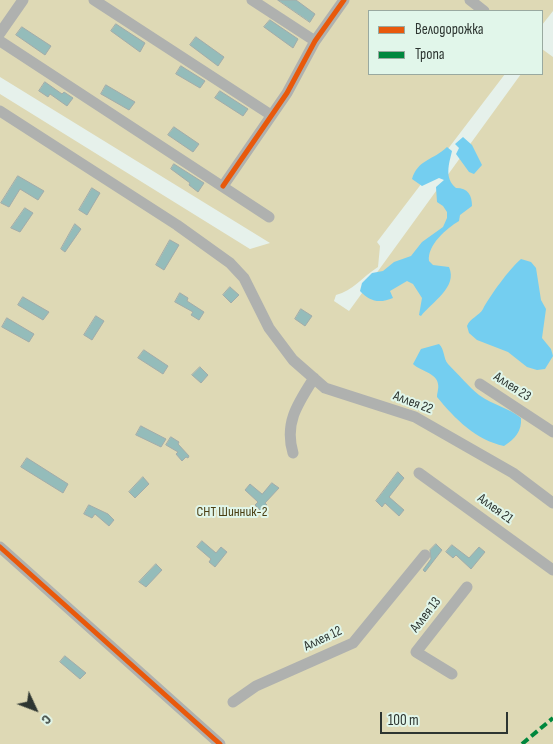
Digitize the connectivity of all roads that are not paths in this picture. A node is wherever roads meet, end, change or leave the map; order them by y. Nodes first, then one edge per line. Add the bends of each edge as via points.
1 (23, 0) edge
2 (94, 0) edge
3 (252, 0) edge
4 (344, 0) edge
5 (470, 0) edge
6 (483, 10) edge
7 (0, 33) edge
8 (0, 41) edge
9 (315, 41) junction
10 (0, 111) edge
11 (271, 116) junction
12 (223, 186) junction
13 (269, 217) dead end
14 (314, 378) junction
15 (480, 384) dead end
16 (553, 432) edge
17 (293, 452) dead end
18 (419, 473) dead end
19 (553, 503) edge
20 (0, 548) edge
21 (426, 555) dead end
22 (553, 570) edge
23 (467, 587) dead end
24 (452, 674) dead end
25 (233, 702) dead end
26 (220, 744) edge

1 - 7 street
2 - 11 street
3 - 9 street
4 - 9 street
5 - 6 street
8 - 12 street
9 - 11 street
10 - 14 street, Аллея 22 via 216,252 244,278 269,328 293,360
11 - 12 street
12 - 13 street
14 - 17 street via 290,421 289,439
14 - 19 street, Аллея 22 via 325,388 395,409 434,427 513,474
15 - 16 street, Аллея 23
18 - 22 street, Аллея 21
20 - 26 street
21 - 25 street, Аллея 12 via 353,643 256,686
23 - 24 street, Аллея 13 via 416,652

